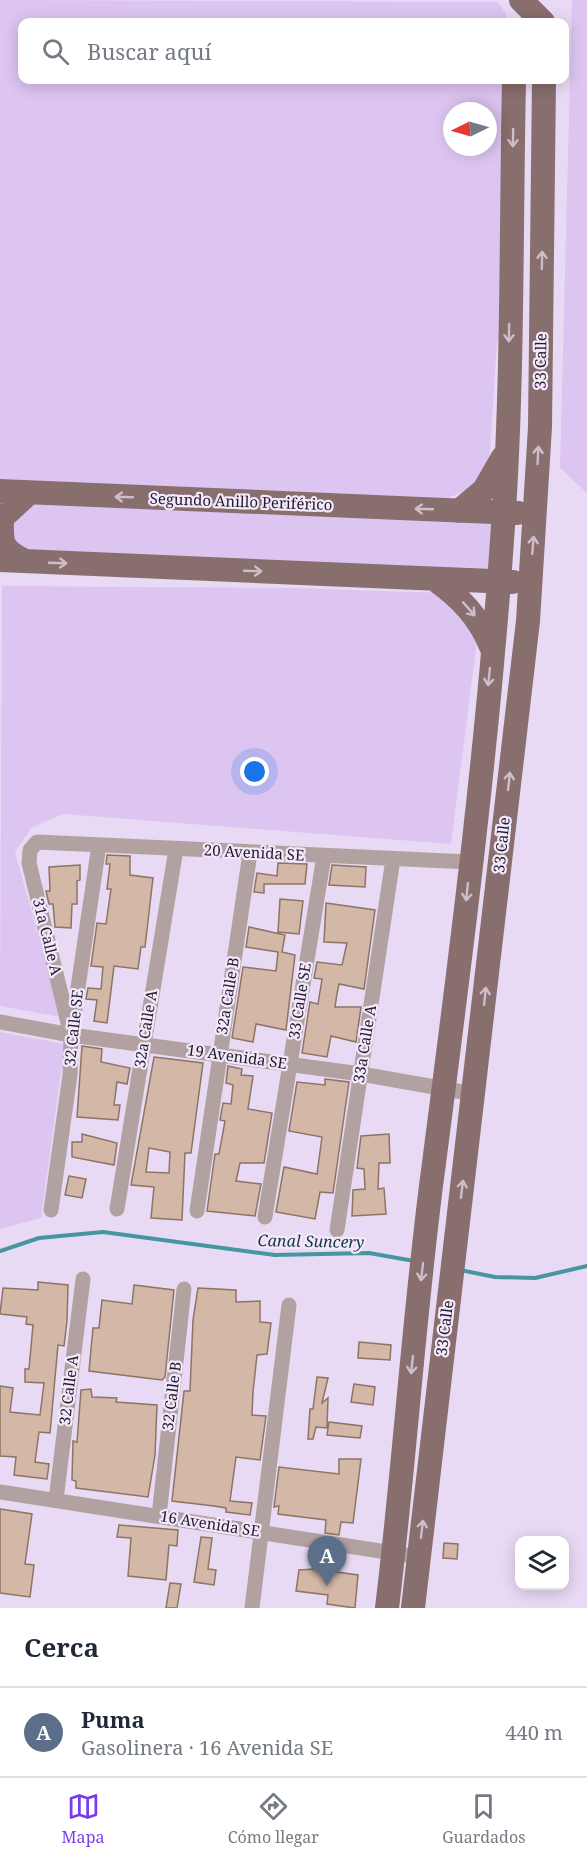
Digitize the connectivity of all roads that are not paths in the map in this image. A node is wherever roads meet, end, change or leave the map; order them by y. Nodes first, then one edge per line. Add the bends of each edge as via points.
1 (516, 0) edge
2 (521, 0) edge
3 (545, 0) edge
4 (515, 18) edge
5 (540, 18) edge
6 (544, 18) edge
7 (514, 84) edge
8 (544, 84) edge
9 (507, 449) junction
10 (0, 491) edge
11 (29, 493) junction
12 (482, 512) junction
13 (536, 513) junction
14 (0, 560) edge
15 (26, 561) junction
16 (434, 579) junction
17 (488, 581) junction
18 (530, 583) junction
19 (492, 650) junction
20 (38, 842) joint
21 (99, 845) junction
22 (176, 849) junction
23 (250, 853) junction
24 (324, 856) junction
25 (393, 859) junction
26 (470, 862) junction
27 (0, 1022) edge
28 (71, 1035) junction
29 (143, 1044) junction
30 (219, 1054) junction
31 (290, 1064) junction
32 (361, 1074) junction
33 (445, 1090) junction
34 (474, 1094) junction
35 (117, 1209) dead end
36 (51, 1210) dead end
37 (197, 1211) dead end
38 (265, 1217) dead end
39 (337, 1230) dead end
40 (83, 1279) dead end
41 (184, 1289) dead end
42 (289, 1305) dead end
43 (0, 1492) edge
44 (56, 1500) junction
45 (159, 1510) junction
46 (260, 1531) junction
47 (393, 1554) junction
48 (419, 1557) junction
49 (252, 1608) edge
50 (387, 1608) edge
51 (413, 1608) edge

1 - 4 main road
2 - 5 main road
3 - 6 main road
7 -> 9 main road, 33 Calle
13 -> 8 main road, 33 Calle
9 - 12 main road, 33 Calle
9 - 12 main road via 484,490
10 - 11 main road, Segundo Anillo Periférico
12 -> 11 main road, Segundo Anillo Periférico
11 - 15 main road via 2,518 1,528 1,538 9,553
12 - 13 main road, Segundo Anillo Periférico
12 - 17 main road, 33 Calle
18 -> 13 main road, 33 Calle
14 - 15 main road
15 -> 16 main road
16 - 17 main road
16 -> 19 main road via 458,596 477,618
17 - 18 main road
17 - 19 main road, 33 Calle
34 -> 18 main road, 33 Calle
19 -> 26 main road, 33 Calle
20 - 21 street, 20 Avenida SE
20 - 28 street, 31a Calle A via 30,850 29,863
21 - 22 street, 20 Avenida SE
21 - 28 street, 32 Calle SE
22 - 23 street, 20 Avenida SE
22 - 29 street, 32a Calle A
23 - 24 street, 20 Avenida SE
23 - 30 street, 32a Calle B
24 - 25 street, 20 Avenida SE
24 - 31 street, 33 Calle SE
25 - 26 street, 20 Avenida SE
25 - 32 street, 33a Calle A
26 -> 33 main road, 33 Calle
27 - 28 street, 19 Avenida SE
28 - 29 street, 19 Avenida SE
28 - 36 street, 32 Calle SE via 70,1075
29 - 30 street, 19 Avenida SE
29 - 35 street, 32a Calle A
30 - 31 street, 19 Avenida SE
30 - 37 street, 32a Calle B
31 - 32 street, 19 Avenida SE
31 - 38 street, 33 Calle SE
32 - 33 street, 19 Avenida SE
32 - 39 street, 33a Calle A
33 - 34 street, 19 Avenida SE
33 -> 47 main road, 33 Calle
48 -> 34 main road, 33 Calle
40 - 44 street, 32 Calle A
41 - 45 street, 32 Calle B
42 - 46 street
43 - 44 street, 16 Avenida SE
44 - 45 street, 16 Avenida SE
45 - 46 street, 16 Avenida SE
46 - 47 street, 16 Avenida SE
46 - 49 street
47 - 48 street, 16 Avenida SE
47 - 50 main road, 33 Calle
48 - 51 main road, 33 Calle

